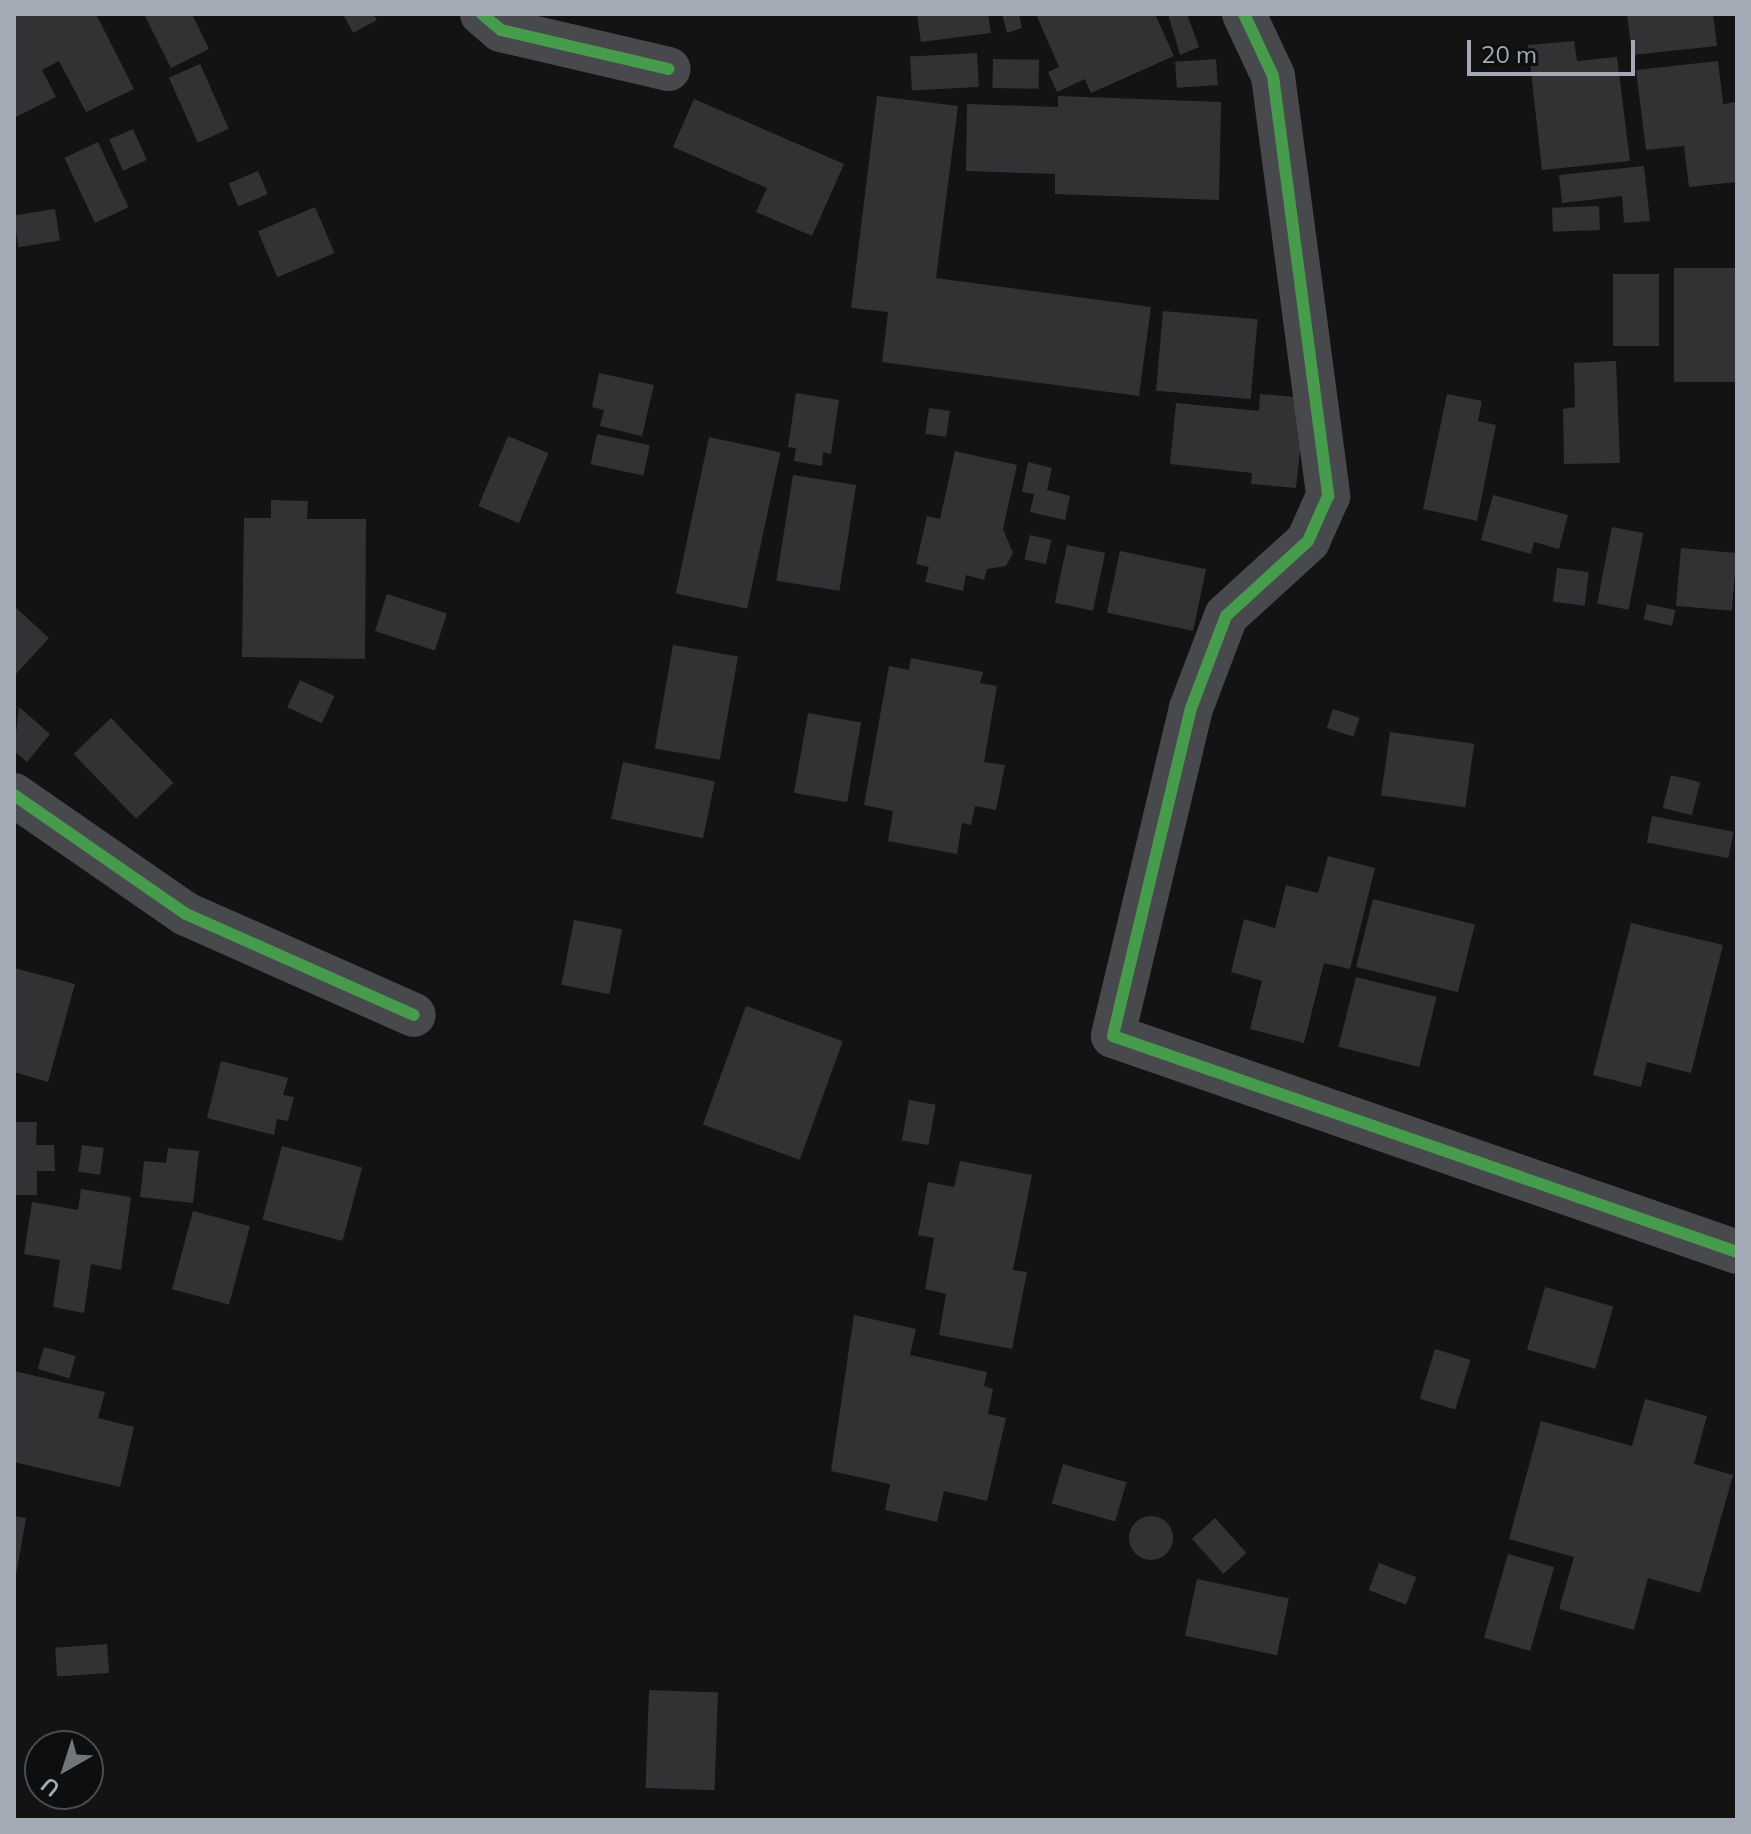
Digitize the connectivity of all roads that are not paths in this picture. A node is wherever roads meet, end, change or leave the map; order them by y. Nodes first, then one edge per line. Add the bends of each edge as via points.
1 (482, 14) edge
2 (1244, 14) edge
3 (669, 69) dead end
4 (14, 795) edge
5 (414, 1015) dead end
6 (1737, 1252) edge

1 - 3 street via 501,30
2 - 6 street via 1273,76 1328,496 1308,541 1226,616 1191,708 1113,1036
4 - 5 street via 186,914

